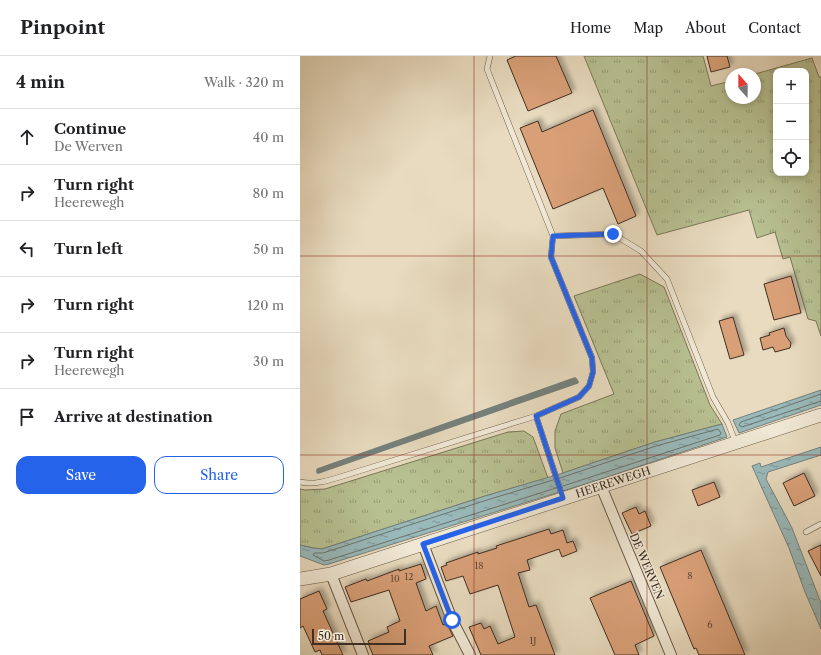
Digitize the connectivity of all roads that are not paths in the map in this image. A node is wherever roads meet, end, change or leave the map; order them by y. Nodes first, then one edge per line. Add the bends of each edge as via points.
1 (490, 56) edge
2 (553, 236) junction
3 (821, 415) edge
4 (536, 416) junction
5 (734, 438) junction
6 (300, 482) edge
7 (601, 486) junction
8 (562, 495) junction
9 (821, 524) edge
10 (806, 532) dead end
11 (423, 544) junction
12 (331, 574) junction
13 (300, 579) edge
14 (363, 655) edge
15 (470, 655) edge
16 (671, 655) edge

1 - 2 lane via 487,69
2 - 4 lane via 551,257 592,358 593,372 589,386 579,397
2 - 5 lane via 613,234 641,251 667,279 713,397
3 - 5 street, HEEREWEGH
4 - 6 lane via 340,477 321,482
4 - 8 lane
5 - 7 street, HEEREWEGH
7 - 8 street, HEEREWEGH
7 - 16 street, DE WERVEN
8 - 11 street, HEEREWEGH
9 - 10 lane
11 - 12 street, HEEREWEGH
11 - 15 street via 452,620
12 - 13 street, HEEREWEGH
12 - 14 street

